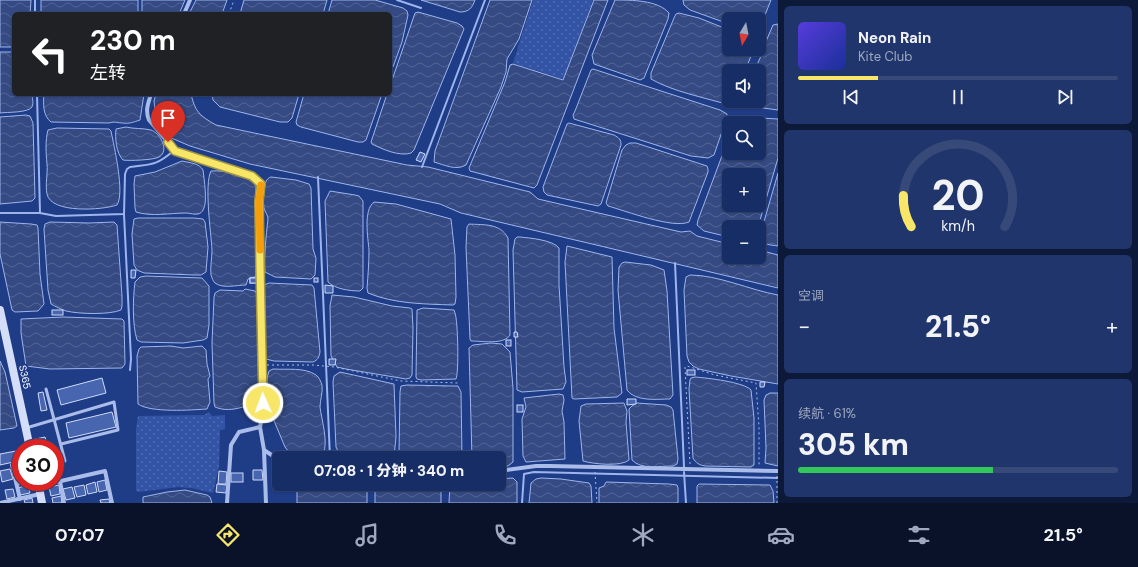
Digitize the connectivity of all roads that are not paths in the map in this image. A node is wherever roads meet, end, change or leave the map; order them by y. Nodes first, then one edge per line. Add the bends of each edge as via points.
1 (190, 0) edge
2 (185, 12) edge
3 (150, 96) edge
4 (0, 310) edge
5 (46, 389) dead end
6 (54, 420) junction
7 (26, 428) junction
8 (260, 428) junction
9 (28, 439) edge
10 (60, 439) edge
11 (64, 443) edge
12 (264, 450) junction
13 (272, 455) edge
14 (64, 456) edge
15 (65, 460) dead end
16 (506, 470) edge
17 (778, 471) edge
18 (64, 480) edge
19 (32, 491) edge
20 (40, 491) edge
21 (62, 491) edge
22 (17, 500) edge
23 (0, 503) edge
24 (42, 503) edge
25 (64, 503) edge
26 (112, 503) edge
27 (227, 503) edge
28 (266, 503) edge

1 - 2 street
3 - 8 street via 146,114 175,151 252,176 261,184
4 - 7 street, S365
5 - 6 lane
6 - 7 lane
6 - 10 lane
6 - 11 lane via 114,402 118,430
7 - 9 street, S365
8 - 12 street
8 - 27 street via 239,432 231,445
12 - 13 street
12 - 28 street
14 - 15 lane
16 - 17 street via 536,466
18 - 26 street via 105,471
19 - 22 street
20 - 24 street
21 - 25 street
22 - 23 street

